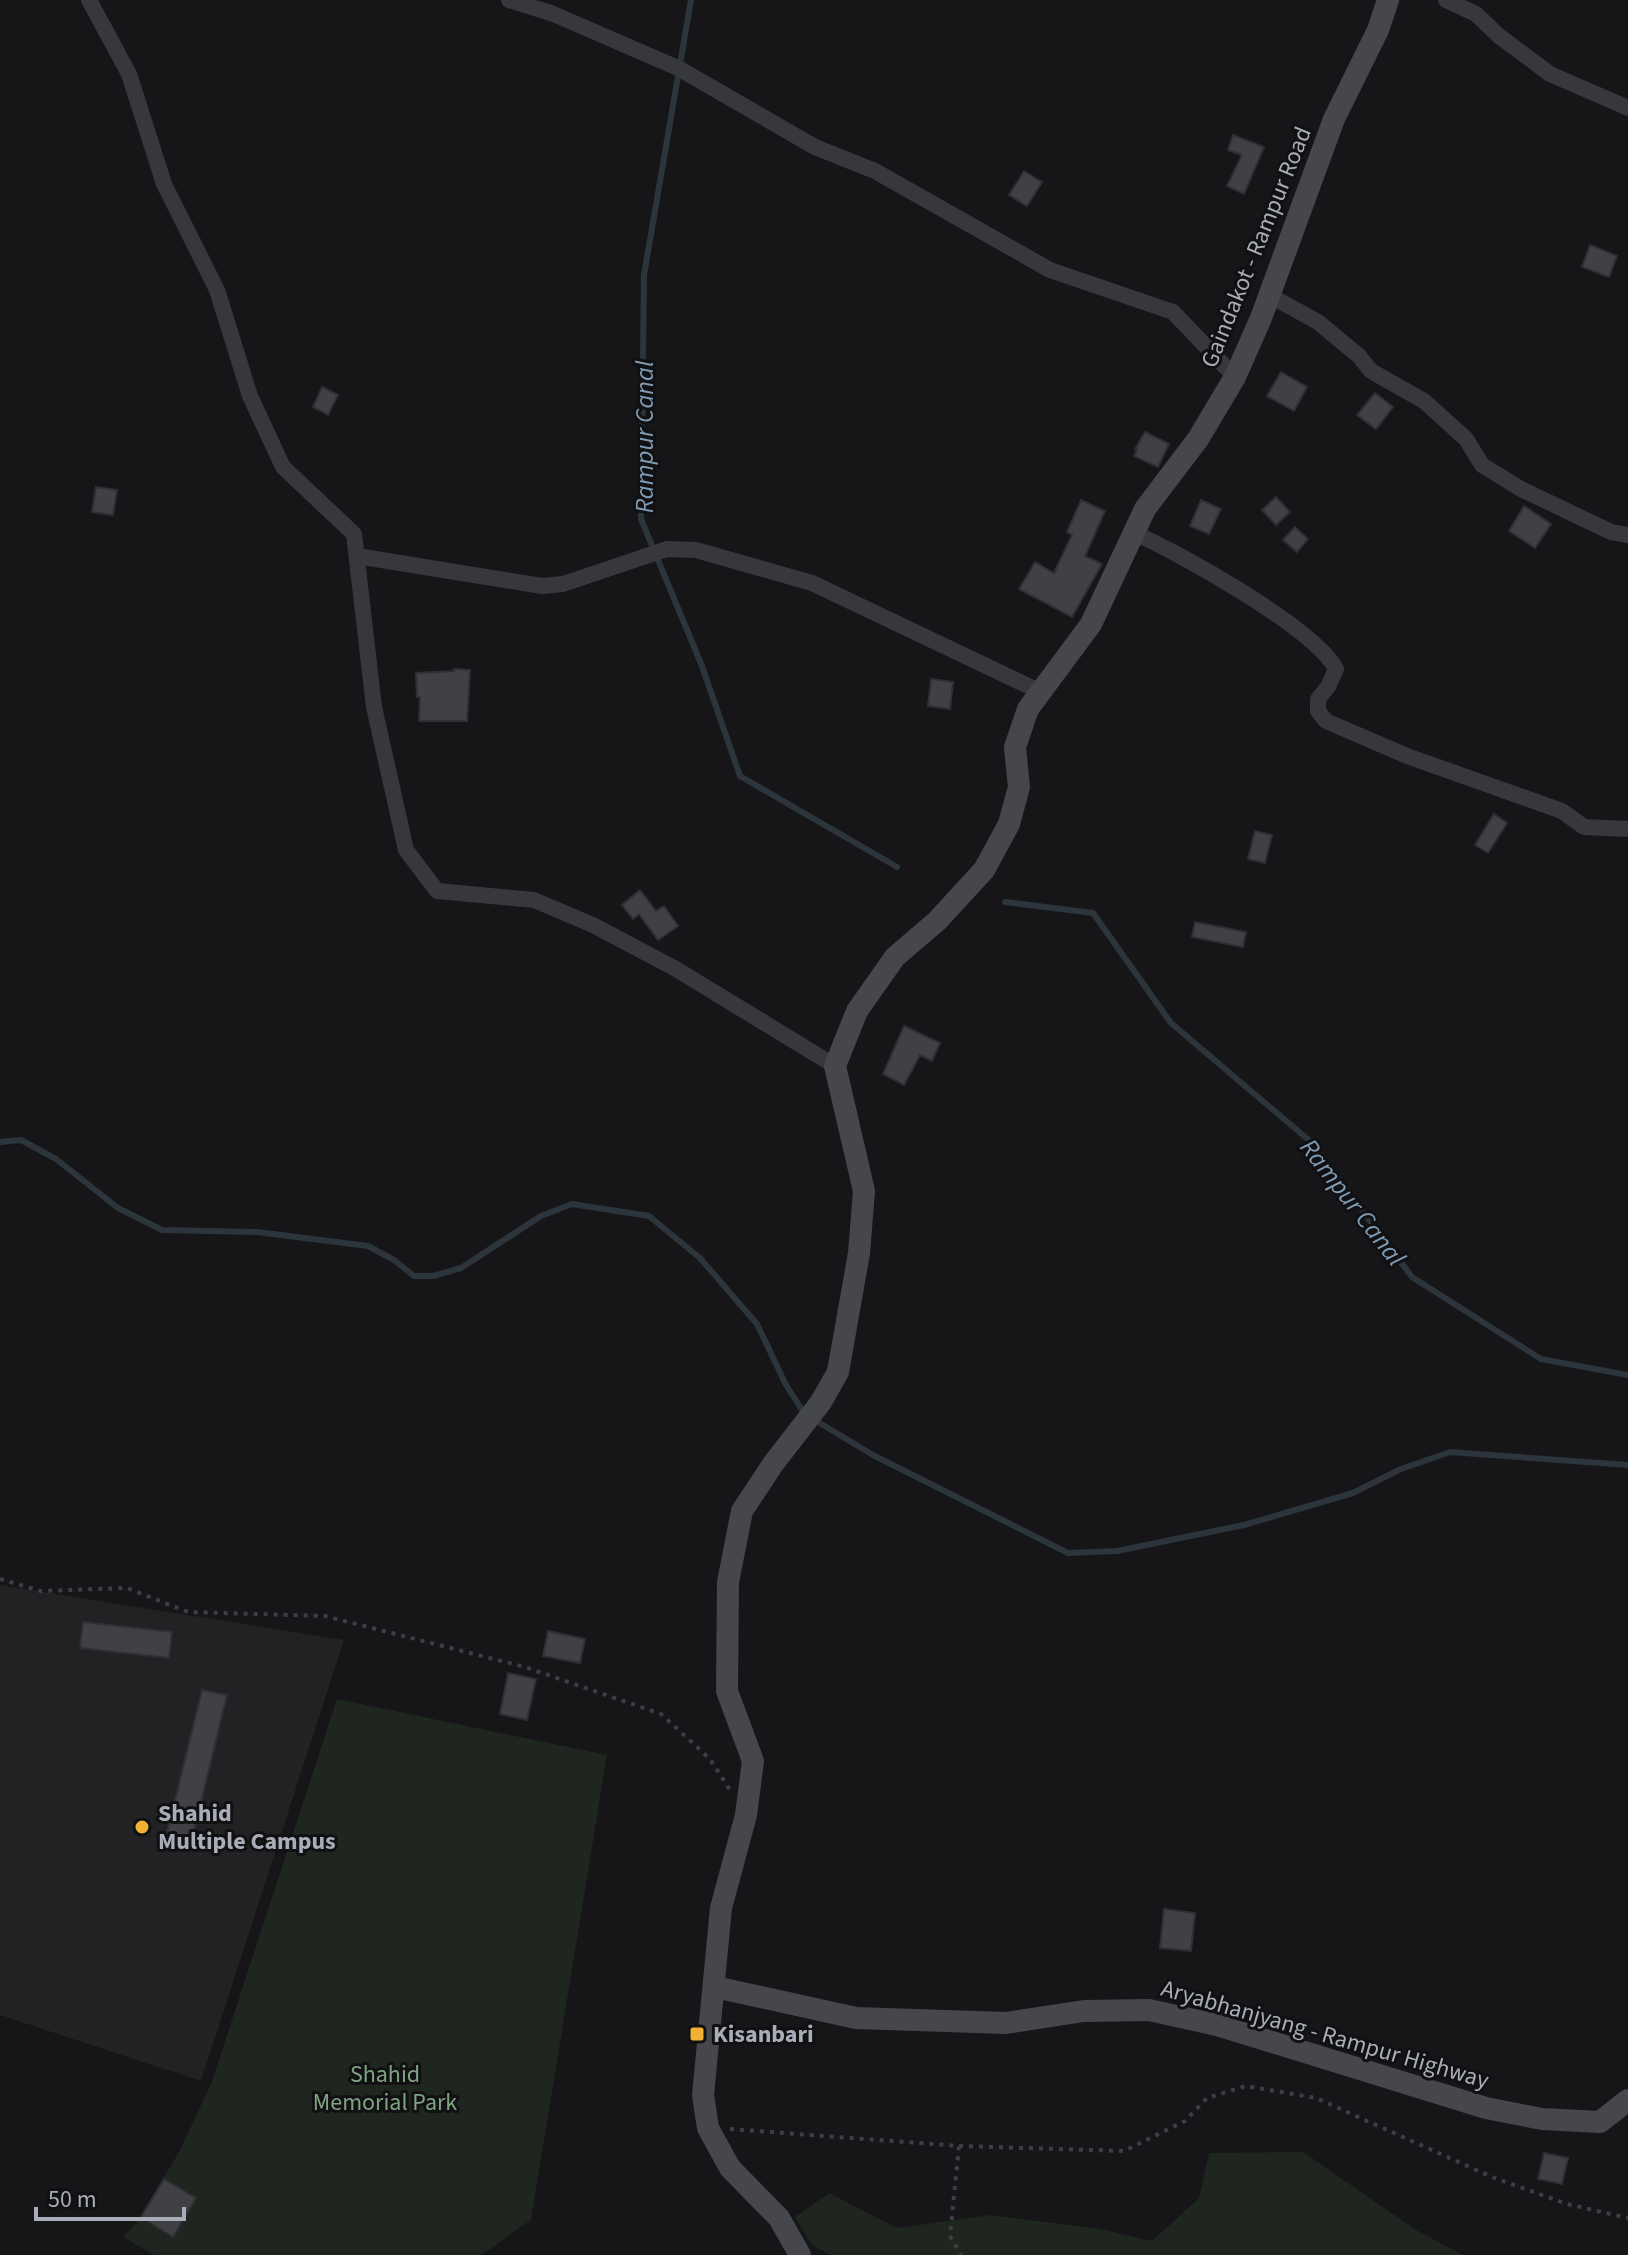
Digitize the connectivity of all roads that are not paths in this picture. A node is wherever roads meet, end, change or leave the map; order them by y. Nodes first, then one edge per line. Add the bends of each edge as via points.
1 (89, 0) edge
2 (509, 0) edge
3 (1388, 0) edge
4 (1446, 0) edge
5 (1628, 108) edge
6 (1269, 295) junction
7 (1235, 377) junction
8 (1134, 533) junction
9 (1628, 535) edge
10 (357, 556) junction
11 (1041, 692) junction
12 (1628, 829) edge
13 (835, 1066) junction
14 (715, 1987) junction
15 (1628, 2100) edge
16 (800, 2255) edge

1 - 10 street via 129,74 164,184 217,290 250,396 283,467 354,534
2 - 7 street via 678,68 815,147 875,171 1050,270 1173,312
3 - 6 main road, Gaindakot - Rampur Road via 1334,119
4 - 5 street via 1476,14 1550,74
6 - 7 main road, Gaindakot - Rampur Road
6 - 9 street via 1318,322 1371,371 1424,401 1466,439 1482,465 1521,489
7 - 8 main road, Gaindakot - Rampur Road
8 - 11 main road, Gaindakot - Rampur Road via 1091,624
8 - 12 street via 1208,572 1311,639 1336,669 1318,699 1318,711 1326,721 1562,811 1584,827
10 - 11 street via 542,586 563,584 667,549 696,550 812,583
10 - 13 street via 374,707 406,850 437,891 534,900 593,925
11 - 13 main road, Gaindakot - Rampur Road via 1028,709 1015,747 1019,787 1009,824 984,870 895,957 857,1011
13 - 14 main road via 864,1191 859,1253 838,1372 742,1511 728,1582 727,1691 753,1761 746,1815 721,1908
14 - 15 main road, Aryabhanjyang - Rampur Highway via 856,2018 1006,2023 1084,2011 1149,2010 1217,2025 1486,2108 1542,2119 1600,2122
14 - 16 main road via 703,2095 708,2128 730,2168 779,2218

